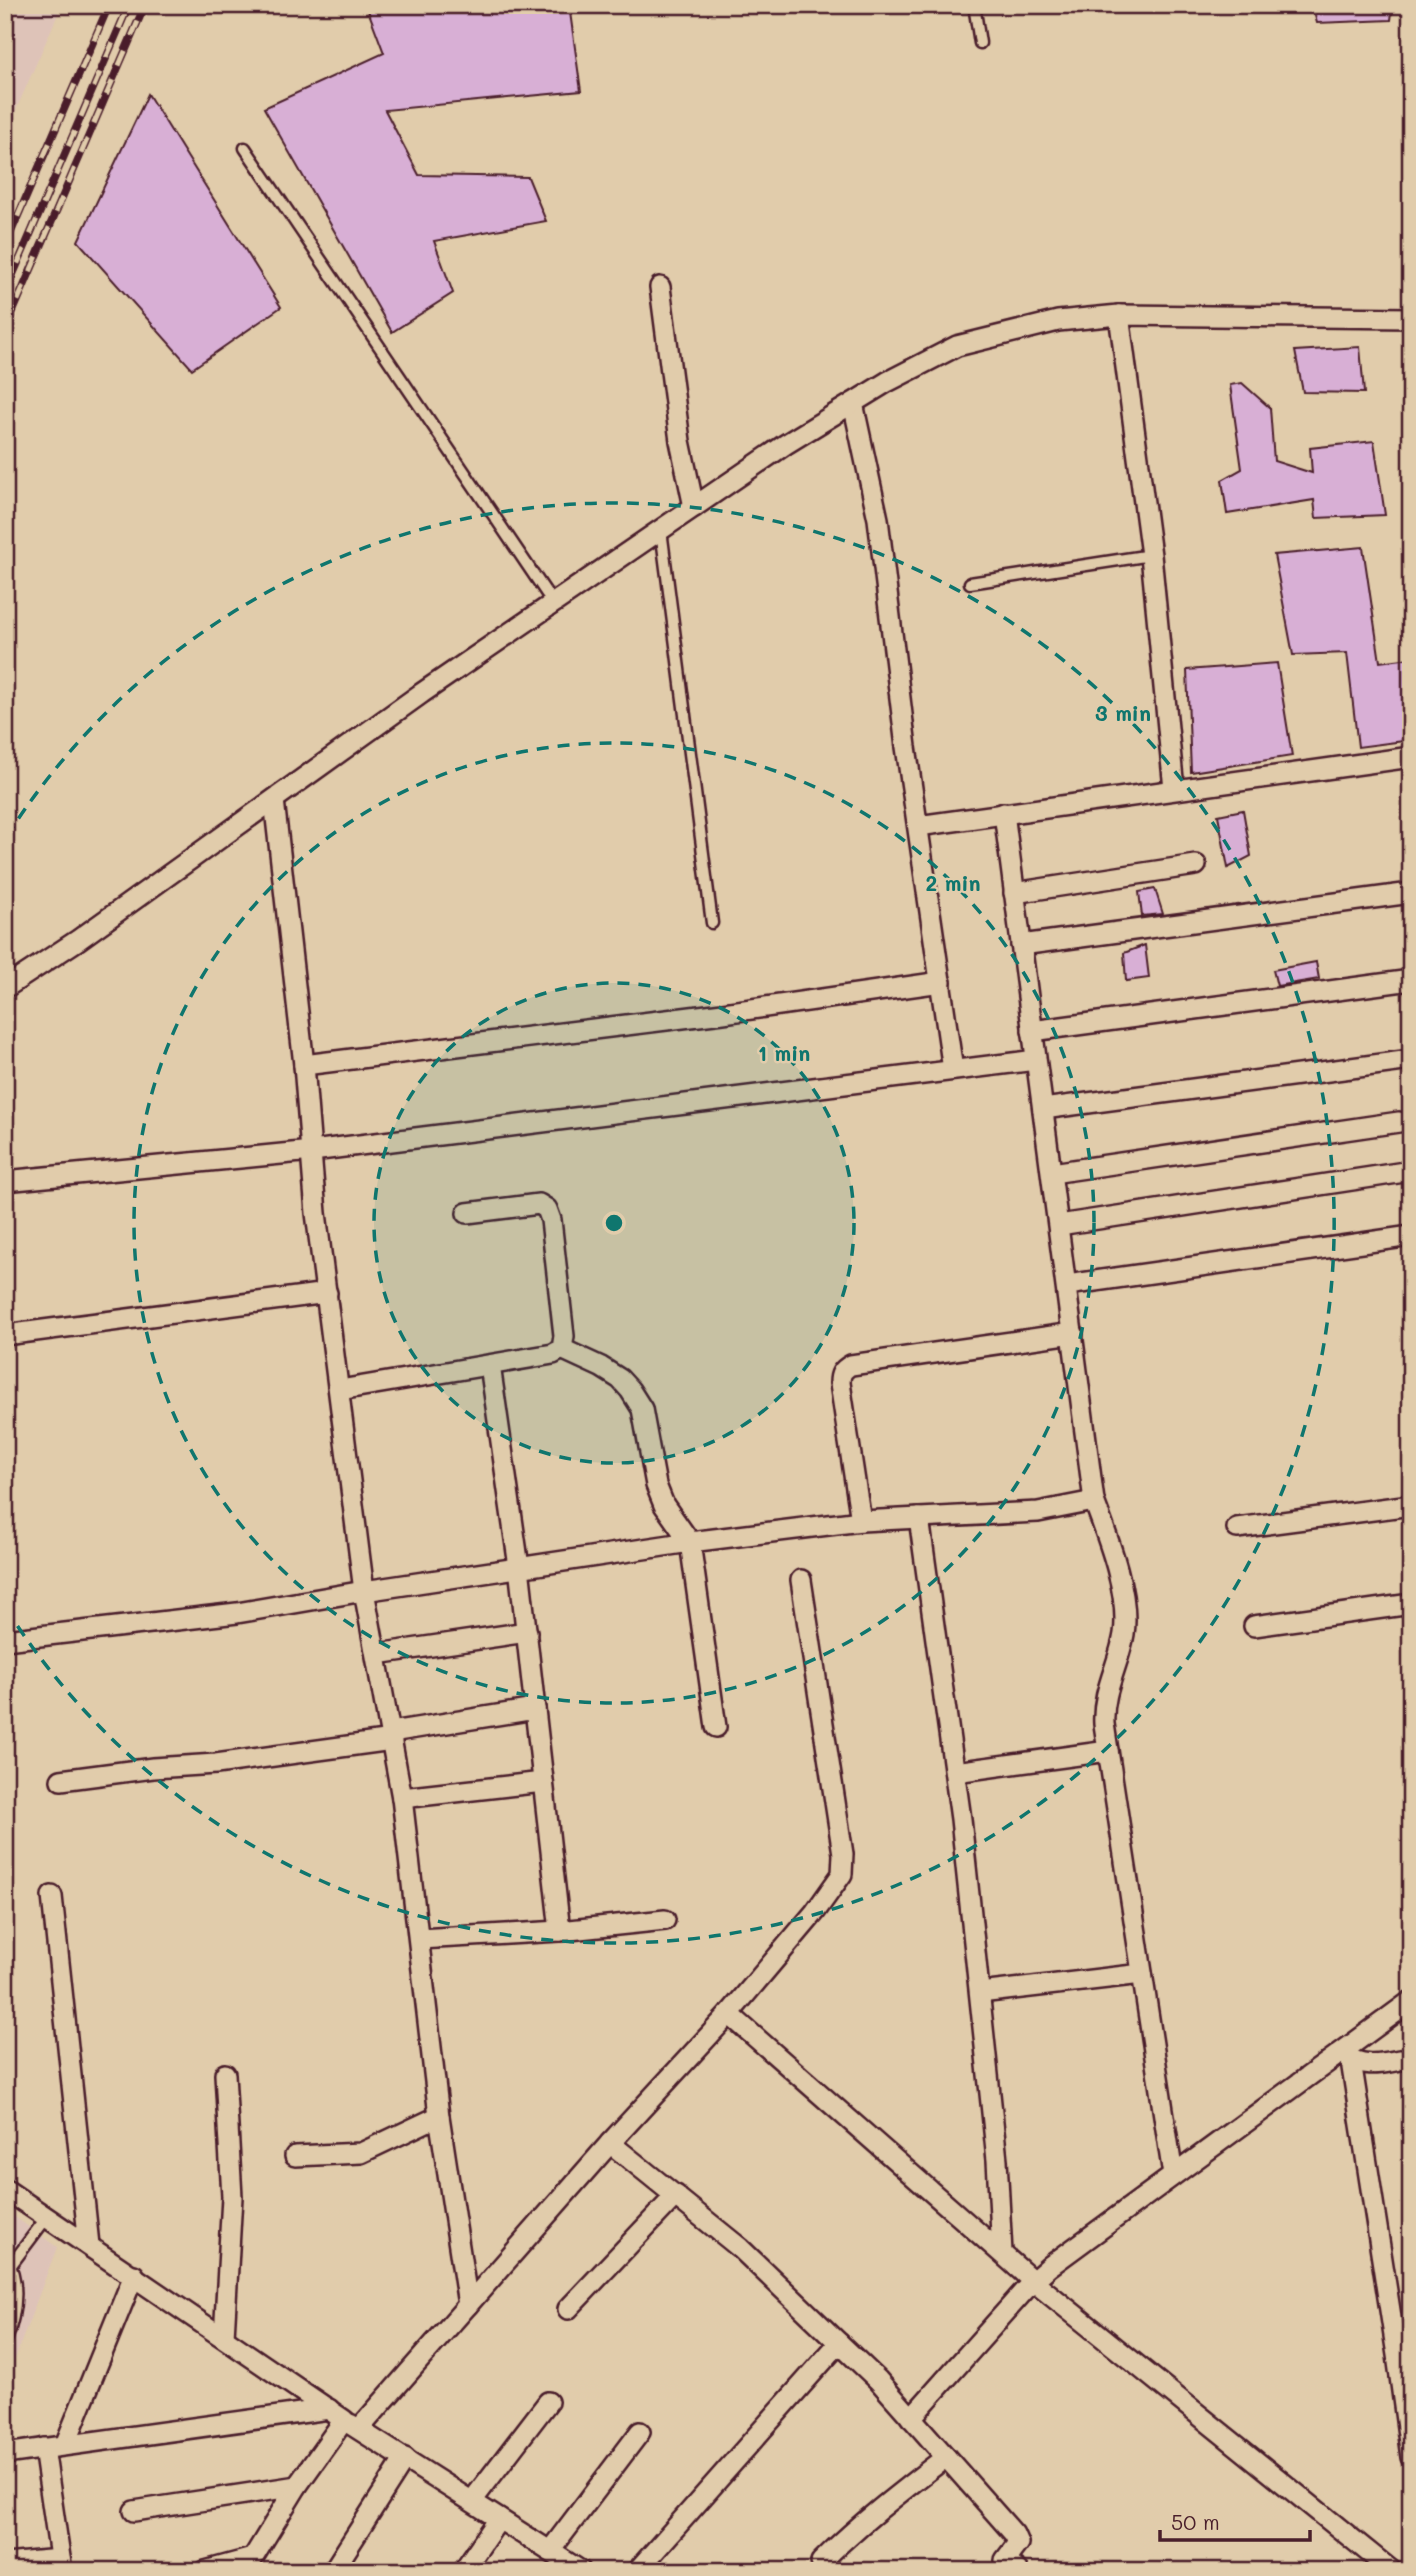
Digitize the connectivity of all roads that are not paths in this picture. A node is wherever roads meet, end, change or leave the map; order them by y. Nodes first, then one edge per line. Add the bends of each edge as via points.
1 (974, 5) edge
2 (979, 43) dead end
3 (245, 148) dead end
4 (660, 287) dead end
5 (1119, 315) junction
6 (1411, 318) edge
7 (853, 402) junction
8 (694, 507) junction
9 (661, 529) junction
10 (1151, 555) junction
11 (970, 583) dead end
12 (553, 603) junction
13 (1411, 757) edge
14 (1174, 789) junction
15 (274, 800) junction
16 (1004, 813) junction
17 (918, 826) junction
18 (1196, 866) dead end
19 (1014, 892) junction
20 (1411, 892) edge
21 (712, 923) dead end
22 (1021, 945) junction
23 (1411, 980) edge
24 (942, 982) junction
25 (5, 988) edge
26 (1032, 1031) junction
27 (1036, 1060) junction
28 (1411, 1060) edge
29 (304, 1065) junction
30 (953, 1070) junction
31 (1043, 1109) junction
32 (1399, 1122) dead end
33 (312, 1152) junction
34 (1411, 1171) edge
35 (1052, 1173) junction
36 (5, 1181) edge
37 (467, 1213) dead end
38 (1059, 1225) junction
39 (1411, 1236) edge
40 (1067, 1285) junction
41 (327, 1293) junction
42 (1073, 1333) junction
43 (5, 1335) edge
44 (562, 1349) junction
45 (490, 1365) junction
46 (340, 1390) junction
47 (1094, 1501) junction
48 (1411, 1505) edge
49 (919, 1518) junction
50 (861, 1521) junction
51 (1237, 1528) dead end
52 (690, 1542) junction
53 (519, 1567) junction
54 (801, 1580) dead end
55 (364, 1591) junction
56 (1411, 1604) edge
57 (1254, 1626) dead end
58 (527, 1632) junction
59 (5, 1640) edge
60 (377, 1654) junction
61 (535, 1709) junction
62 (716, 1727) dead end
63 (391, 1736) junction
64 (1108, 1751) junction
65 (955, 1772) junction
66 (61, 1780) dead end
67 (543, 1782) junction
68 (402, 1798) junction
69 (52, 1896) dead end
70 (665, 1920) dead end
71 (560, 1931) junction
72 (419, 1939) junction
73 (1142, 1974) junction
74 (980, 1993) junction
75 (1411, 2001) edge
76 (729, 2014) junction
77 (1346, 2057) junction
78 (1411, 2059) edge
79 (225, 2074) dead end
80 (439, 2116) junction
81 (610, 2143) junction
82 (295, 2156) dead end
83 (1173, 2175) junction
84 (5, 2189) edge
85 (676, 2195) junction
86 (47, 2217) junction
87 (89, 2245) junction
88 (1002, 2253) junction
89 (8, 2261) edge
90 (134, 2275) junction
91 (1033, 2281) junction
92 (468, 2305) junction
93 (568, 2309) dead end
94 (224, 2337) junction
95 (839, 2343) junction
96 (5, 2344) edge
97 (548, 2402) dead end
98 (911, 2418) junction
99 (344, 2419) junction
100 (640, 2432) dead end
101 (65, 2445) junction
102 (44, 2448) junction
103 (5, 2454) edge
104 (946, 2457) junction
105 (1411, 2457) edge
106 (405, 2458) junction
107 (297, 2486) junction
108 (472, 2501) junction
109 (134, 2511) dead end
110 (499, 2519) junction
111 (550, 2551) junction
112 (821, 2563) dead end
113 (5, 2564) edge
114 (61, 2565) edge
115 (249, 2565) edge
116 (1007, 2567) edge
117 (205, 2571) edge
118 (333, 2571) edge
119 (463, 2571) edge
120 (581, 2571) edge
121 (637, 2571) edge
122 (1391, 2571) edge

1 - 2 lane
3 - 12 lane
4 - 8 street via 680,441
5 - 6 street
5 - 7 street via 1058,321 957,345
5 - 10 street
7 - 8 street
7 - 17 street via 878,519
8 - 9 street
9 - 12 street
9 - 21 lane
10 - 11 lane
10 - 14 street
12 - 15 street
13 - 14 street
14 - 16 street
15 - 25 street
15 - 29 street
16 - 17 street
16 - 19 street
17 - 24 street
18 - 19 street
19 - 22 street
20 - 22 street
22 - 26 street
23 - 26 street
24 - 29 street
24 - 30 street
26 - 27 street
27 - 30 street
27 - 31 street
28 - 31 street
29 - 33 street
30 - 33 street
31 - 35 street
32 - 35 street
33 - 36 street
33 - 41 street
34 - 38 street
35 - 38 street
37 - 44 street via 539,1204 547,1209
38 - 40 street
39 - 40 street
40 - 42 street
41 - 43 street
41 - 46 street
42 - 47 street
42 - 50 street via 845,1368 839,1383
44 - 45 street
44 - 52 street via 601,1367 630,1390 642,1409 656,1485
45 - 46 street
45 - 53 street
46 - 55 street
47 - 49 street via 1018,1514
47 - 64 street via 1125,1617 1103,1708
48 - 51 street
49 - 50 street
49 - 65 street
50 - 52 street
52 - 53 street
52 - 62 street
53 - 55 street
53 - 58 street
54 - 76 street via 844,1865 833,1889
55 - 59 street via 205,1618
55 - 60 street
56 - 57 street
58 - 60 street
58 - 61 street
60 - 63 street
61 - 63 street
61 - 67 street
63 - 66 street via 216,1764
63 - 68 street
64 - 65 street
64 - 73 street
65 - 74 street
67 - 68 street
67 - 71 street
68 - 72 street
69 - 87 street
70 - 71 street
71 - 72 street
72 - 80 street
73 - 74 street
73 - 83 street
74 - 88 street
75 - 77 street
76 - 81 street
76 - 88 street
77 - 78 street via 1363,2065
77 - 83 street
77 - 105 street
79 - 94 street via 232,2197
80 - 82 street via 360,2153
80 - 92 street
81 - 85 street
81 - 92 street
83 - 91 street
84 - 86 street
85 - 93 street
85 - 95 street via 740,2248
86 - 87 street
86 - 89 lane
87 - 90 street
88 - 91 street
89 - 96 lane via 16,2304
90 - 94 street
90 - 101 street
91 - 98 street
91 - 122 street
92 - 99 street
94 - 99 street
95 - 98 street
95 - 121 street
97 - 108 street
98 - 104 street
99 - 101 street
99 - 106 street
99 - 107 street
100 - 111 street
101 - 102 street
102 - 103 street
102 - 114 street
104 - 112 street via 848,2535
104 - 116 street via 1017,2538
106 - 108 street
106 - 118 street
107 - 109 street
107 - 115 street
108 - 110 street
110 - 111 street
110 - 119 street
111 - 120 street
113 - 114 street
115 - 117 street

